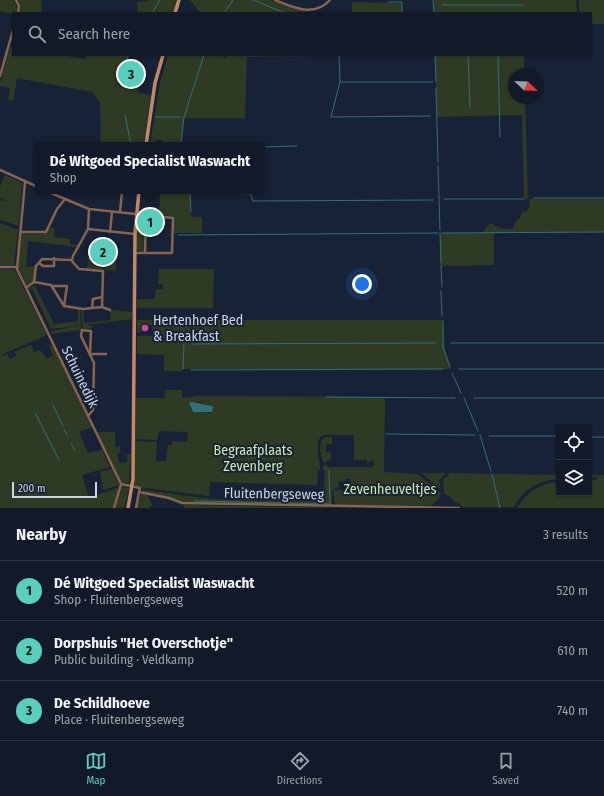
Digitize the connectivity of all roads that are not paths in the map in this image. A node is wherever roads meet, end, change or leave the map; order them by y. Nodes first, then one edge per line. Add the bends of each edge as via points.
1 (16, 0) edge
2 (179, 0) edge
3 (275, 0) edge
4 (330, 0) edge
5 (18, 12) edge
6 (175, 12) edge
7 (12, 34) edge
8 (163, 56) edge
9 (0, 76) edge
10 (146, 142) edge
11 (0, 170) edge
12 (25, 182) junction
13 (35, 187) edge
14 (53, 194) edge
15 (122, 194) edge
16 (139, 194) edge
17 (65, 199) junction
18 (89, 209) junction
19 (112, 212) junction
20 (120, 212) junction
21 (136, 214) junction
22 (146, 215) junction
23 (88, 229) junction
24 (20, 232) junction
25 (110, 232) junction
26 (135, 234) junction
27 (135, 253) junction
28 (145, 253) junction
29 (54, 258) junction
30 (72, 260) junction
31 (39, 263) junction
32 (0, 267) edge
33 (17, 267) junction
34 (34, 282) junction
35 (53, 286) junction
36 (26, 287) junction
37 (102, 297) junction
38 (64, 306) junction
39 (102, 307) junction
40 (92, 308) junction
41 (110, 310) dead end
42 (90, 354) junction
43 (106, 354) dead end
44 (88, 416) junction
45 (121, 484) junction
46 (132, 487) junction
47 (139, 492) junction
48 (114, 508) edge
49 (128, 508) edge
50 (136, 508) edge
51 (458, 508) edge

1 - 5 street
2 - 6 street
3 - 4 street via 310,10 320,8
7 - 9 street
8 - 10 street via 155,83
11 - 12 street
12 - 13 street
12 - 24 street, Schuinedijk
14 - 17 street
15 - 20 street
16 - 21 street
17 - 18 street
17 - 24 street via 46,232
18 - 19 street
18 - 23 street
19 - 20 street
19 - 25 street
20 - 21 street
21 - 22 street
21 - 26 street
22 - 28 street
22 - 28 street via 173,218 172,253
23 - 25 street
23 - 30 street
24 - 33 street, Schuinedijk
25 - 26 street
26 - 27 street
27 - 28 street
27 - 46 street
29 - 30 street
29 - 31 street via 44,258
29 - 31 street via 54,266 43,266
30 - 37 street via 74,266 79,269 103,271
31 - 34 street
32 - 33 street
33 - 36 street, Schuinedijk
34 - 35 street
34 - 36 street
35 - 38 street
35 - 38 street via 67,286
36 - 44 street, Schuinedijk
37 - 39 street
37 - 40 street via 93,300
38 - 40 street
39 - 40 street
39 - 41 street
42 - 42 street via 81,336 82,330 91,331
42 - 43 street
42 - 44 street via 94,363 94,406
44 - 45 street, Schuinedijk
45 - 46 street
45 - 48 street
46 - 47 street, Fluitenbergseweg via 140,488
46 - 49 street
47 - 50 street
47 - 51 street, Fluitenbergseweg via 184,503

